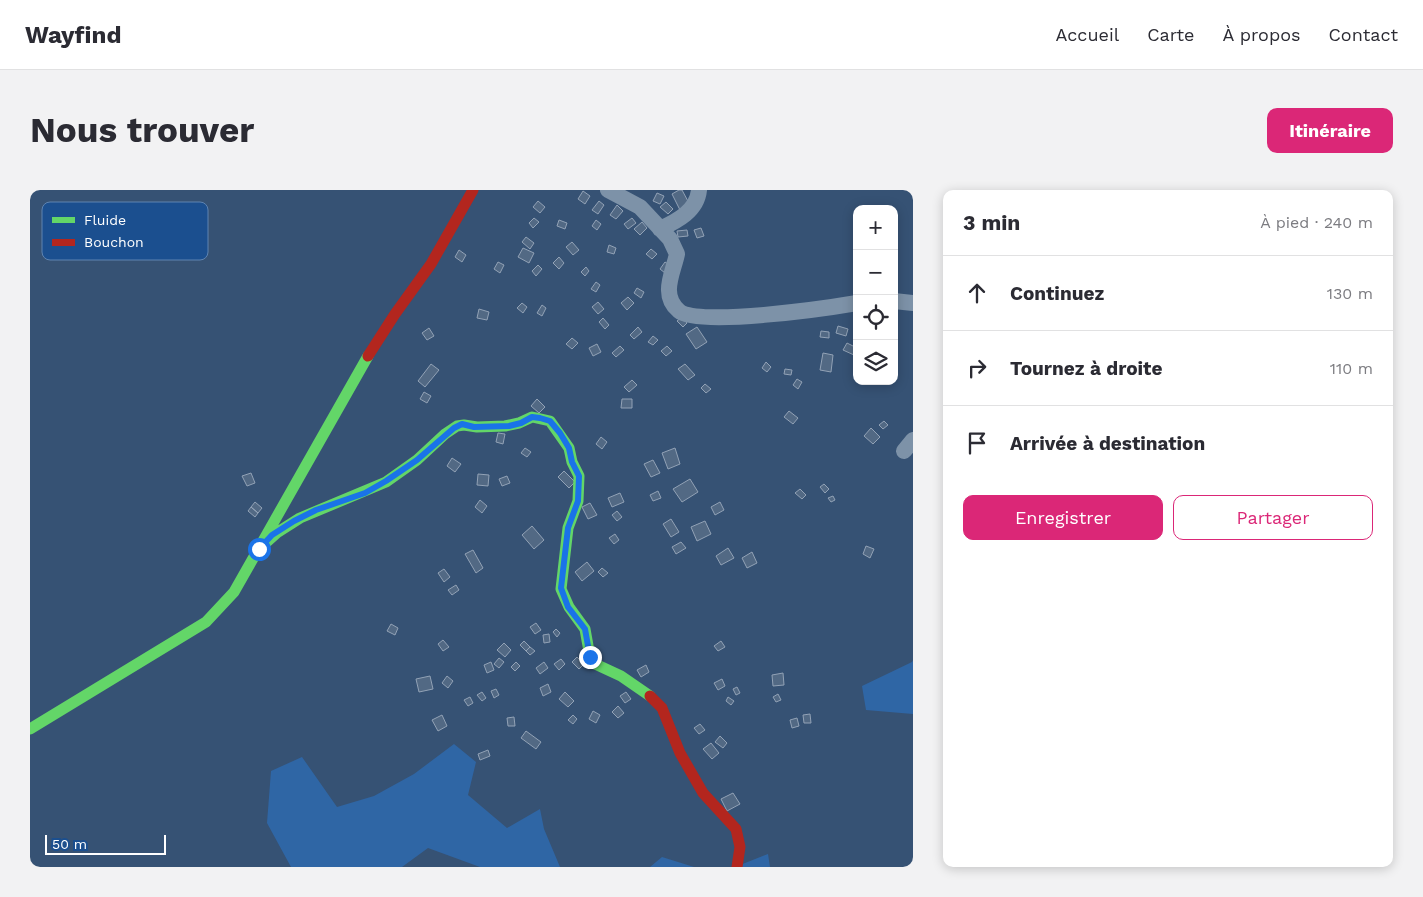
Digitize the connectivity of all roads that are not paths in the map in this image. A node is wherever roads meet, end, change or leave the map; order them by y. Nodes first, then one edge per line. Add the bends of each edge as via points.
1 (473, 190) edge
2 (608, 190) edge
3 (699, 190) edge
4 (660, 228) junction
5 (898, 300) edge
6 (913, 302) edge
7 (853, 303) edge
8 (259, 549) junction
9 (30, 729) edge
10 (737, 867) edge

1 - 8 street via 431,264 363,364
2 - 4 street via 640,207
3 - 4 street via 693,207 681,219
4 - 7 street via 677,254 668,288 671,300 679,311 691,316 768,314
5 - 6 street
8 - 9 street via 234,592 206,622
8 - 10 street via 272,535 294,521 365,493 386,481 462,424 509,426 532,417 550,421 569,448 579,476 578,501 568,528 561,588 568,607 585,629 593,663 654,698 662,708 689,771 703,793 736,829 740,847

